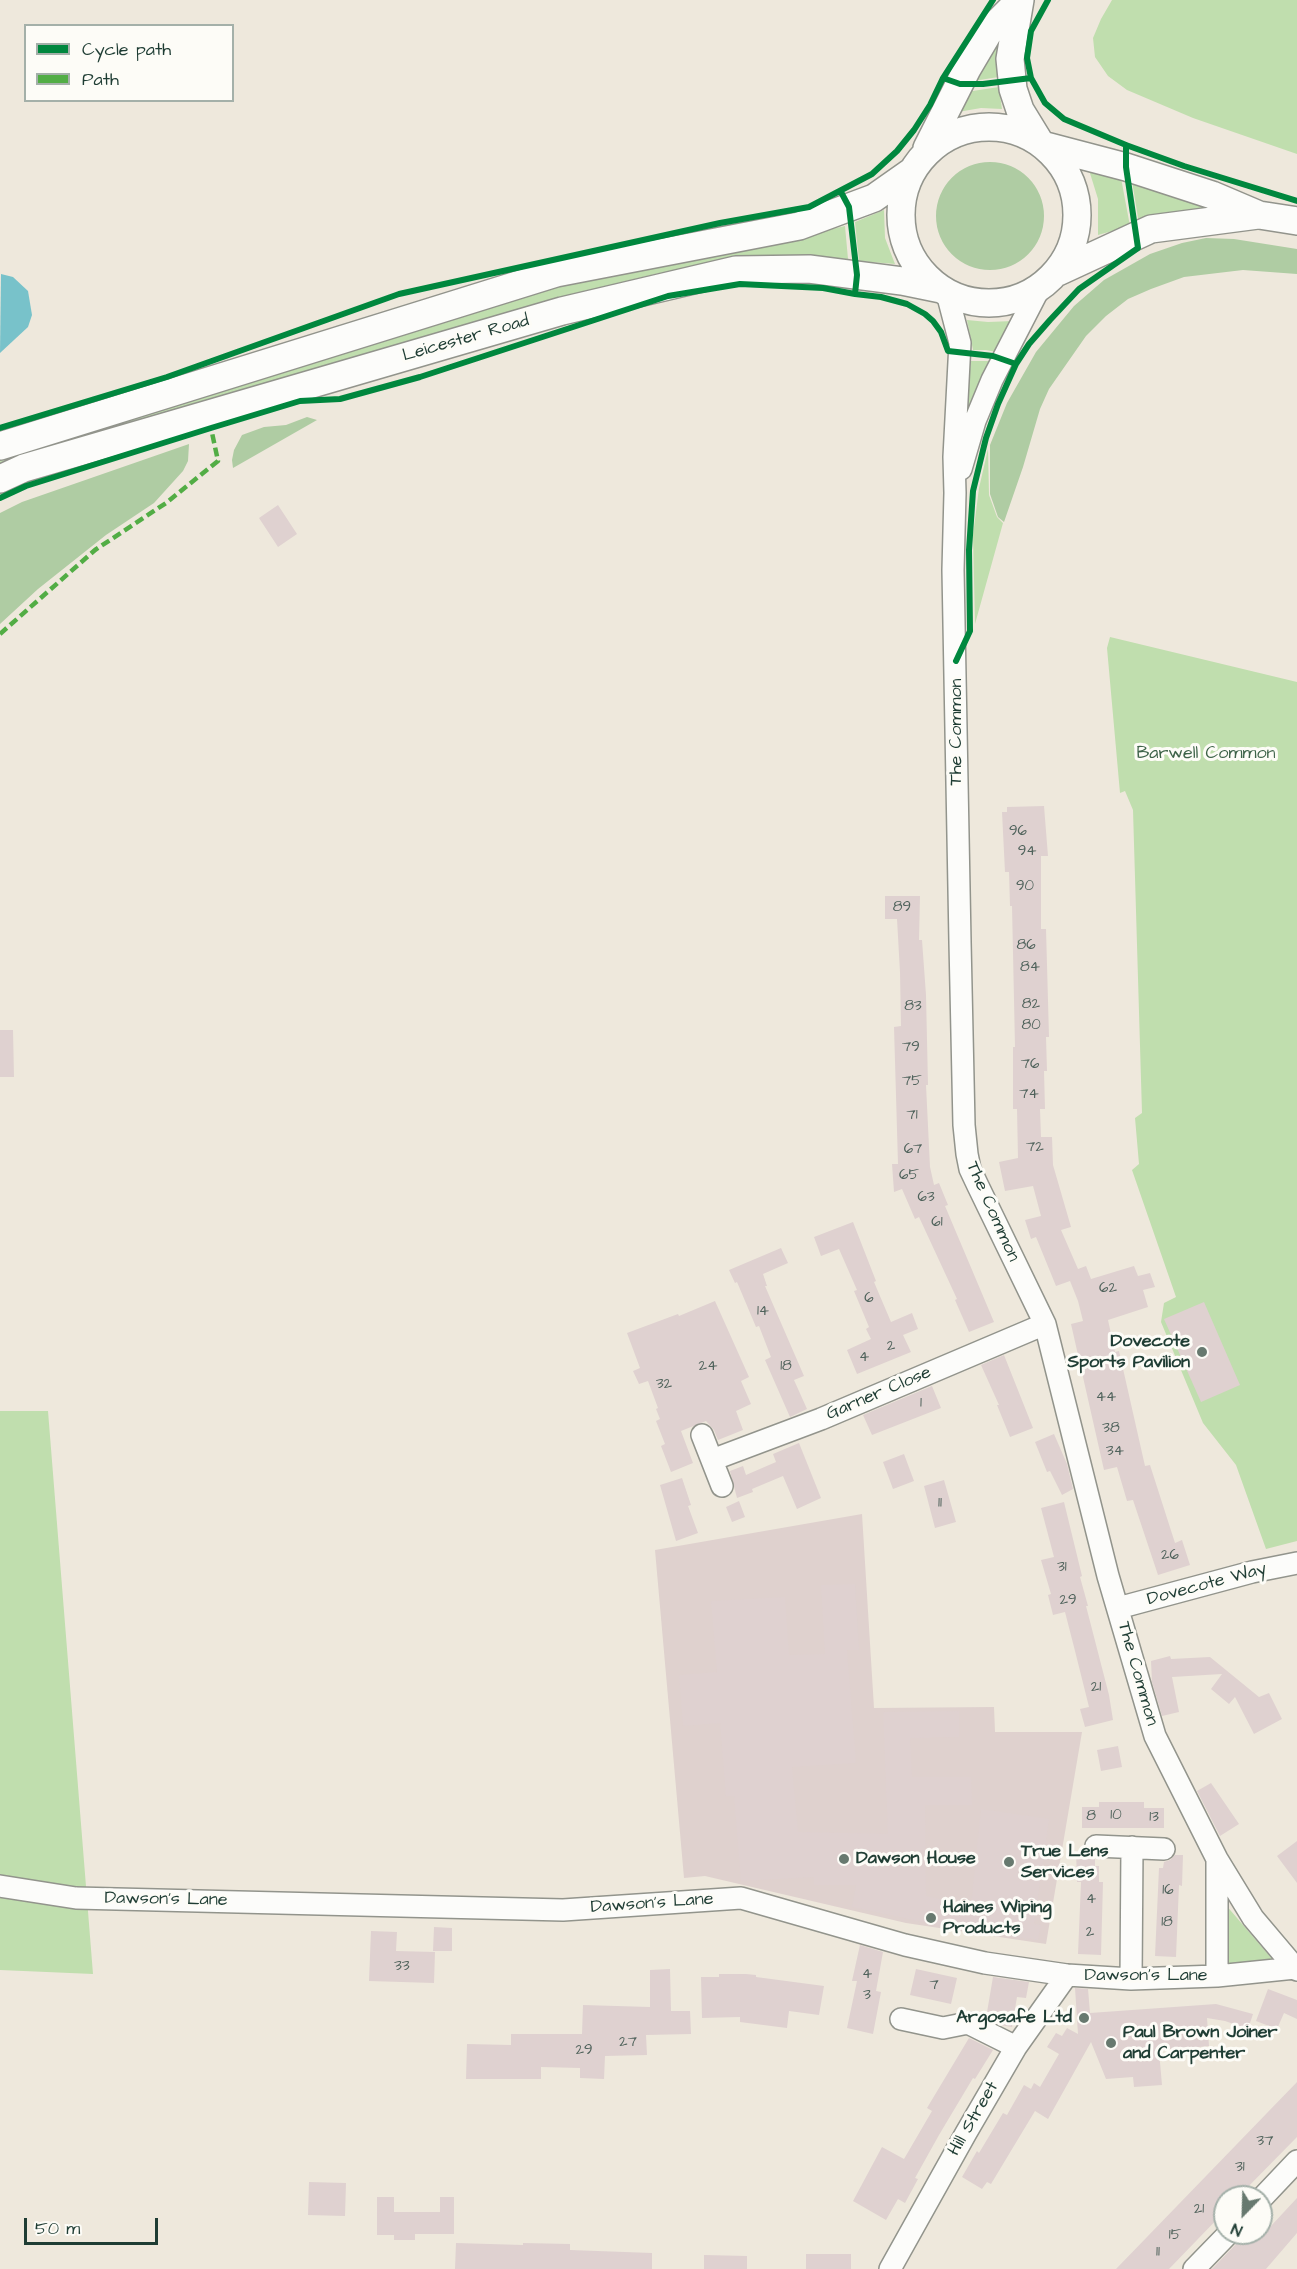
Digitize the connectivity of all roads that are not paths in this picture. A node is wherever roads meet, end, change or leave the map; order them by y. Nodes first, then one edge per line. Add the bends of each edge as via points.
1 (1020, 0) edge
2 (1042, 144) junction
3 (917, 164) junction
4 (1259, 214) junction
5 (1297, 221) edge
6 (1049, 279) junction
7 (944, 291) junction
8 (0, 447) edge
9 (0, 479) edge
10 (955, 493) junction
11 (1045, 1324) junction
12 (702, 1435) dead end
13 (712, 1460) junction
14 (722, 1486) dead end
15 (1297, 1563) edge
16 (1118, 1608) junction
17 (1096, 1846) dead end
18 (1132, 1847) junction
19 (1164, 1849) dead end
20 (1217, 1859) junction
21 (0, 1886) edge
22 (1296, 1969) edge
23 (1067, 1975) junction
24 (1217, 1976) junction
25 (1131, 1979) junction
26 (901, 2019) dead end
27 (1016, 2047) junction
28 (1297, 2161) edge
29 (1273, 2186) edge
30 (1217, 2245) edge
31 (890, 2269) edge
32 (1194, 2269) edge

1 - 2 main road, Leicester Road via 1010,59 1013,89 1020,110
1 - 3 main road, Leicester Road via 990,30
2 - 3 main road via 1005,127 978,127 938,142
2 - 4 main road via 1126,167
2 - 6 main road via 1071,179 1077,206 1077,232 1071,250
3 - 7 main road via 902,198 906,247 926,277
3 - 8 main road, Leicester Road via 874,198 799,226 556,273
4 - 5 main road
4 - 6 main road via 1151,229
6 - 7 main road via 1012,300 996,303 971,301
6 - 10 street, The Common via 992,380 975,421
7 - 9 main road, Leicester Road via 902,281 810,269 736,270 562,311 24,468
7 - 10 street, The Common via 960,343
10 - 11 street, The Common via 958,866 966,1144 970,1169
11 - 13 street, Garner Close via 821,1419
11 - 16 street, The Common
12 - 13 street
13 - 14 street
15 - 16 street, Dovecote Way
16 - 20 street, The Common via 1155,1736
17 - 18 street
18 - 19 street
18 - 25 street
20 - 22 street, The Common via 1253,1918
20 - 24 street
21 - 23 street, Dawson's Lane via 75,1898 562,1910 741,1898 905,1945 985,1963
22 - 24 street, Dawson's Lane
23 - 25 street, Dawson's Lane
23 - 27 street, Hill Street
24 - 25 street, Dawson's Lane
26 - 27 street via 943,2028 968,2023
27 - 31 street, Hill Street
28 - 29 street
30 - 32 street

